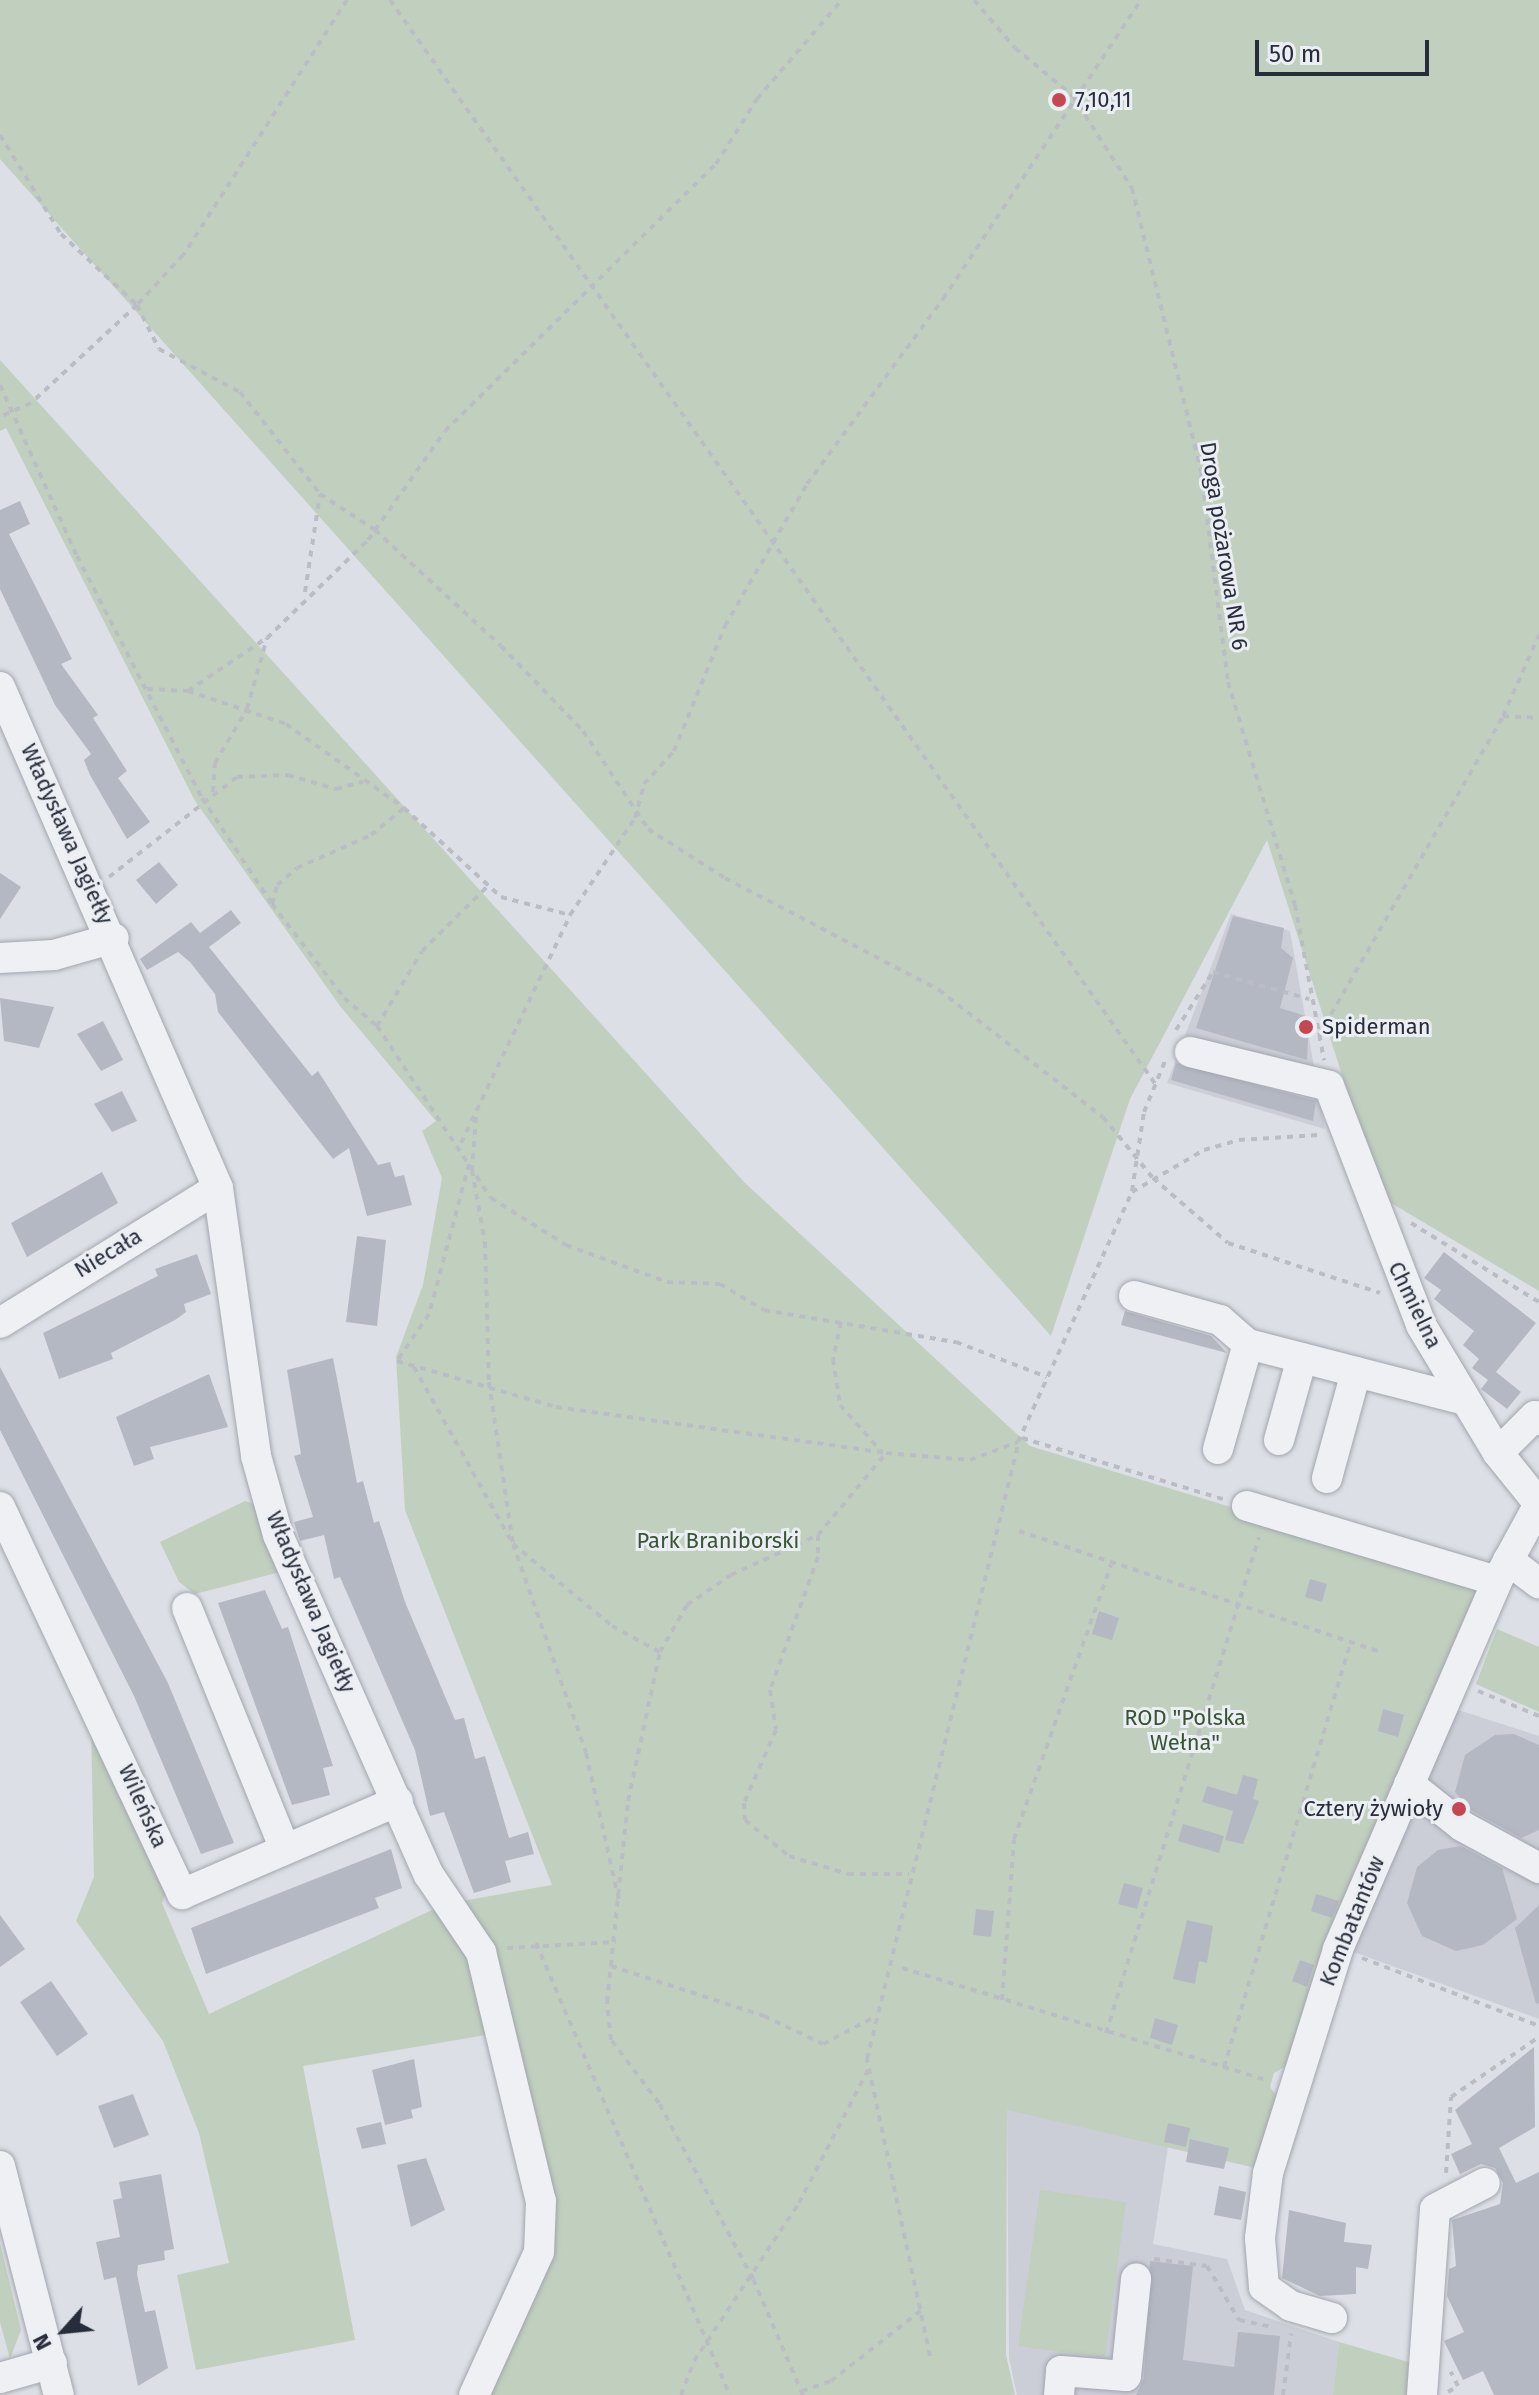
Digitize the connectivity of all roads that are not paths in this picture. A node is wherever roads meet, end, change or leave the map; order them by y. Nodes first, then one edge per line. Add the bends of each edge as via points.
1 (0, 687) edge
2 (114, 938) junction
3 (0, 958) edge
4 (1190, 1052) dead end
5 (218, 1188) junction
6 (1134, 1296) dead end
7 (1, 1320) edge
8 (1248, 1344) junction
9 (1302, 1358) junction
10 (1356, 1372) junction
11 (1464, 1400) junction
12 (1539, 1420) edge
13 (1279, 1440) dead end
14 (1218, 1449) dead end
15 (1498, 1453) junction
16 (1327, 1478) dead end
17 (1539, 1504) edge
18 (0, 1507) edge
19 (1254, 1508) road end
20 (1502, 1570) junction
21 (1539, 1583) edge
22 (187, 1608) dead end
23 (1409, 1784) junction
24 (398, 1801) junction
25 (285, 1849) junction
26 (1539, 1868) edge
27 (0, 2166) edge
28 (1485, 2183) dead end
29 (1136, 2279) road end
30 (1332, 2318) dead end
31 (52, 2363) junction
32 (0, 2378) edge
33 (59, 2395) edge
34 (474, 2395) edge
35 (1059, 2395) edge
36 (1422, 2395) edge

1 - 2 street, Władysława Jagiełły
2 - 3 street, Władysława Jagiełły via 54,955
2 - 5 street, Władysława Jagiełły
4 - 11 street, Chmielna via 1329,1086 1374,1216 1410,1299
5 - 7 street, Niecała
5 - 24 street, Władysława Jagiełły via 266,1499
6 - 8 street via 1220,1320
8 - 9 street
8 - 14 street
9 - 10 street
9 - 13 street
10 - 11 street
10 - 16 street
11 - 15 street, Chmielna
12 - 15 street via 1535,1416
15 - 17 street, Chmielna
17 - 20 street, Kombatantów
18 - 25 street, Wileńska via 182,1894
19 - 20 street
20 - 21 street
20 - 23 street, Kombatantów
22 - 25 street
23 - 26 street via 1462,1826
23 - 30 street, Kombatantów via 1338,1949 1290,2087 1265,2194 1264,2287 1291,2306
24 - 25 street, Wileńska
24 - 34 street, Władysława Jagiełły via 429,1875 481,1952 541,2201 539,2252
27 - 31 street
28 - 36 street via 1435,2209
29 - 35 street via 1126,2376 1061,2371
31 - 32 street
31 - 33 street

